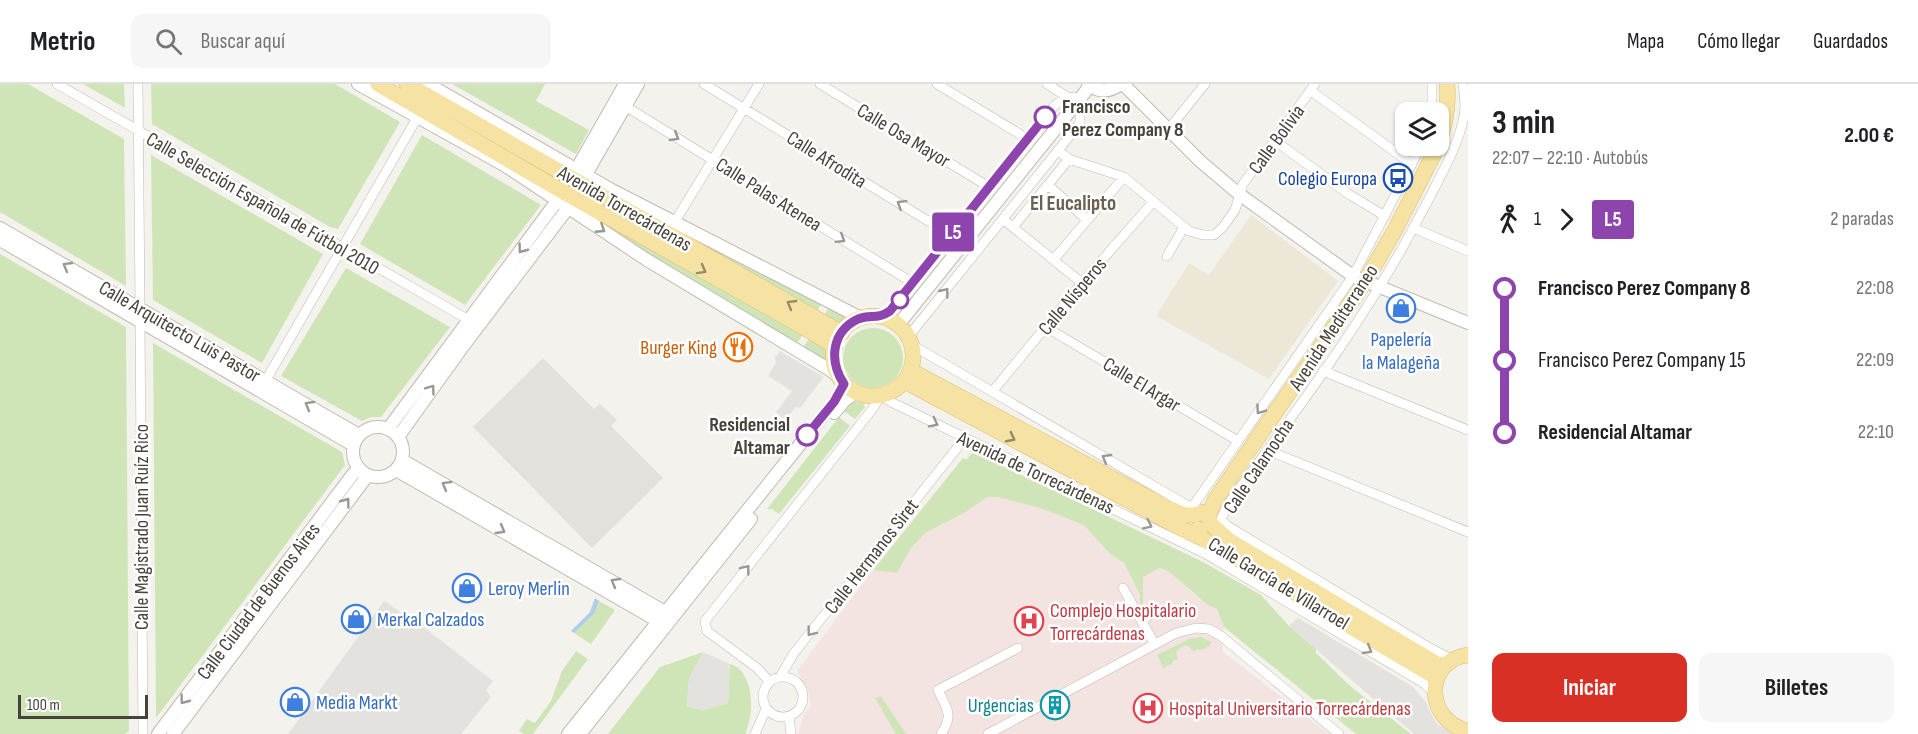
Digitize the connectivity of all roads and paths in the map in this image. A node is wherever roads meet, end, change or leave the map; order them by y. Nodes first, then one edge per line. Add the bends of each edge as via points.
1 (57, 84) edge
2 (138, 84) edge
3 (358, 84) edge
4 (378, 84) edge
5 (407, 84) edge
6 (428, 84) edge
7 (626, 84) edge
8 (638, 84) edge
9 (704, 84) edge
10 (759, 84) edge
11 (820, 84) edge
12 (937, 84) edge
13 (1047, 84) edge
14 (1122, 84) edge
15 (1205, 84) edge
16 (1432, 84) edge
17 (1448, 84) edge
18 (1463, 84) edge
19 (1089, 85) edge
20 (1313, 88) edge
21 (1067, 97) junction
22 (1080, 98) junction
23 (1432, 102) edge
24 (1449, 102) edge
25 (626, 106) junction
26 (744, 108) junction
27 (423, 116) junction
28 (1466, 124) edge
29 (1167, 130) junction
30 (139, 132) junction
31 (1028, 139) junction
32 (1275, 141) junction
33 (1058, 151) junction
34 (591, 156) junction
35 (1416, 156) edge
36 (1432, 156) edge
37 (1069, 159) junction
38 (714, 160) junction
39 (1412, 164) junction
40 (580, 173) junction
41 (1124, 177) junction
42 (1048, 185) junction
43 (989, 187) junction
44 (1239, 194) junction
45 (557, 201) junction
46 (1153, 202) junction
47 (568, 208) junction
48 (1384, 216) junction
49 (1004, 219) junction
50 (1087, 220) junction
51 (674, 223) junction
52 (1014, 226) junction
53 (1184, 227) junction
54 (0, 228) edge
55 (1413, 228) junction
56 (951, 235) junction
57 (0, 240) edge
58 (342, 249) junction
59 (1468, 250) edge
60 (1167, 256) dead end
61 (1054, 259) junction
62 (1365, 282) junction
63 (913, 283) junction
64 (1082, 283) junction
65 (140, 314) junction
66 (882, 317) junction
67 (861, 318) junction
68 (469, 320) junction
69 (1468, 323) edge
70 (1044, 328) junction
71 (842, 333) junction
72 (906, 336) junction
73 (835, 348) junction
74 (1323, 371) junction
75 (907, 375) junction
76 (266, 380) junction
77 (846, 385) junction
78 (992, 392) junction
79 (882, 395) junction
80 (1468, 430) edge
81 (393, 433) junction
82 (965, 438) junction
83 (356, 440) junction
84 (1238, 441) junction
85 (1267, 450) junction
86 (399, 465) junction
87 (364, 472) junction
88 (1215, 500) junction
89 (1197, 525) junction
90 (1226, 525) joint
91 (1468, 532) edge
92 (1230, 541) junction
93 (1123, 588) dead end
94 (1157, 609) dead end
95 (662, 617) junction
96 (1142, 621) junction
97 (1154, 643) junction
98 (1018, 648) dead end
99 (1456, 660) edge
100 (780, 677) junction
101 (770, 682) junction
102 (1436, 686) junction
103 (766, 709) junction
104 (789, 716) junction
105 (1468, 731) edge
106 (142, 734) edge
107 (158, 734) edge
108 (173, 734) edge
109 (568, 734) edge
110 (580, 734) edge
111 (755, 734) edge
112 (791, 734) edge
113 (941, 734) edge
114 (988, 734) edge
115 (1339, 734) edge

1 - 30 street, Calle Selección Española de Fútbol 2010
2 - 30 street, Calle Magistrado Juan Ruíz Rico
3 - 27 street, Avenida Torrecárdenas
4 - 27 main road, Avenida Torrecárdenas
71 -> 5 main road, Avenida Torrecárdenas
6 - 40 street, Avenida Torrecárdenas
7 - 34 street
8 - 25 street
9 - 26 street, Calle Afrodita
10 - 26 street
11 - 43 street, Calle Osa Mayor
12 - 31 street
13 - 21 street
14 - 19 street via 1108,90
14 - 29 street
15 - 29 street
16 - 23 street
17 - 24 main road, Avenida Mediterraneo
18 - 28 street
19 - 22 street
20 - 32 street, Calle Bolivia
20 - 39 street
21 - 22 street
21 - 31 street via 1055,105
22 - 33 street via 1080,122
22 - 72 street
25 - 34 street
25 -> 38 street, Calle Palas Atenea
26 - 38 street
56 -> 26 street, Calle Afrodita
27 - 45 street, Avenida Torrecárdenas
27 - 58 street
27 -> 73 main road, Avenida Torrecárdenas
28 - 55 street
29 - 44 street
30 - 58 street, Calle Selección Española de Fútbol 2010
30 - 65 street, Calle Magistrado Juan Ruíz Rico
31 - 43 street
32 - 44 street, Calle Bolivia
32 - 48 street
33 - 37 street
33 - 49 street
34 - 40 street
35 - 39 street
36 - 62 main road, Avenida Mediterraneo
37 - 41 street
37 - 42 street
38 - 51 street
38 -> 63 street, Calle Palas Atenea
39 - 48 street
40 - 51 street, Avenida Torrecárdenas
41 - 46 street
41 - 50 street
42 - 50 street
42 - 52 street
43 - 56 street
44 - 53 street, Calle Bolivia via 1235,210 1214,235
44 - 62 street
45 - 47 street, Avenida Torrecárdenas
45 -> 68 street
46 - 53 street
46 - 64 street, Calle Nísperos
47 -> 77 street, Avenida Torrecárdenas via 830,370
81 -> 47 street
48 - 62 street
49 - 52 street
72 -> 49 street
50 - 61 street
51 - 67 street, Avenida Torrecárdenas
52 - 61 street
53 - 60 street
65 -> 54 street, Calle Arquitecto Luis Pastor
55 - 59 street
55 - 62 street
56 - 63 street
57 - 65 street, Calle Arquitecto Luis Pastor
58 - 68 street, Calle Selección Española de Fútbol 2010
58 - 76 street
61 - 64 street
62 - 69 street
62 - 74 street, Calle Calamocha
62 -> 84 street
62 - 88 main road, Avenida Mediterraneo
63 - 66 street
64 - 70 street, Calle Nísperos
65 - 76 street, Calle Arquitecto Luis Pastor
65 - 83 street, Calle Arquitecto Luis Pastor
65 - 106 street, Calle Magistrado Juan Ruíz Rico
66 - 67 main road
66 - 72 main road
67 - 71 main road
68 - 81 street
70 - 78 street, Calle Nísperos
70 - 84 street, Calle El Argar
71 - 73 main road
72 - 75 main road
72 - 78 street, Avenida de Torrecárdenas
73 - 77 main road via 834,362
74 - 80 street
74 - 85 street, Calle Calamocha
75 - 79 main road via 894,390
75 - 89 main road, Avenida de Torrecárdenas
75 -> 89 main road, Avenida de Torrecárdenas via 1186,531
83 -> 76 street, Calle Arquitecto Luis Pastor
77 - 79 main road via 868,396
77 - 95 street
77 - 110 street via 845,400
89 -> 78 street, Avenida de Torrecárdenas via 1190,507
79 -> 82 street, Avenida de Torrecárdenas
101 -> 79 street via 707,631 704,624
81 - 83 street via 372,427
81 - 86 street via 403,452
82 -> 89 street, Avenida de Torrecárdenas
82 -> 100 street, Calle Hermanos Siret via 794,653
83 - 87 street via 352,453
84 - 89 street
85 - 90 street, Calle Calamocha via 1228,504 1221,519
85 - 91 street
86 - 87 street via 383,477
86 - 95 street
87 -> 107 street, Calle Ciudad de Buenos Aires via 353,474
108 -> 87 street, Calle Ciudad de Buenos Aires
88 - 89 main road, Calle García de Villarroel
88 - 92 main road, Calle García de Villarroel via 1210,521
89 - 92 main road
89 -> 102 main road, Calle García de Villarroel
90 - 99 street, Calle García de Villarroel
92 - 99 main road, Calle García de Villarroel via 1437,664
93 - 96 street
94 - 96 street
95 - 109 street
96 - 97 street
97 - 114 street
97 - 115 street via 1187,629 1209,629
98 - 113 street via 938,690 949,715
99 - 102 main road
100 - 101 street
100 - 104 street via 792,679 802,691 801,706
101 - 103 street via 764,688
102 - 105 main road via 1436,704 1441,715
103 - 104 street via 778,717
103 - 111 street
104 - 112 street

